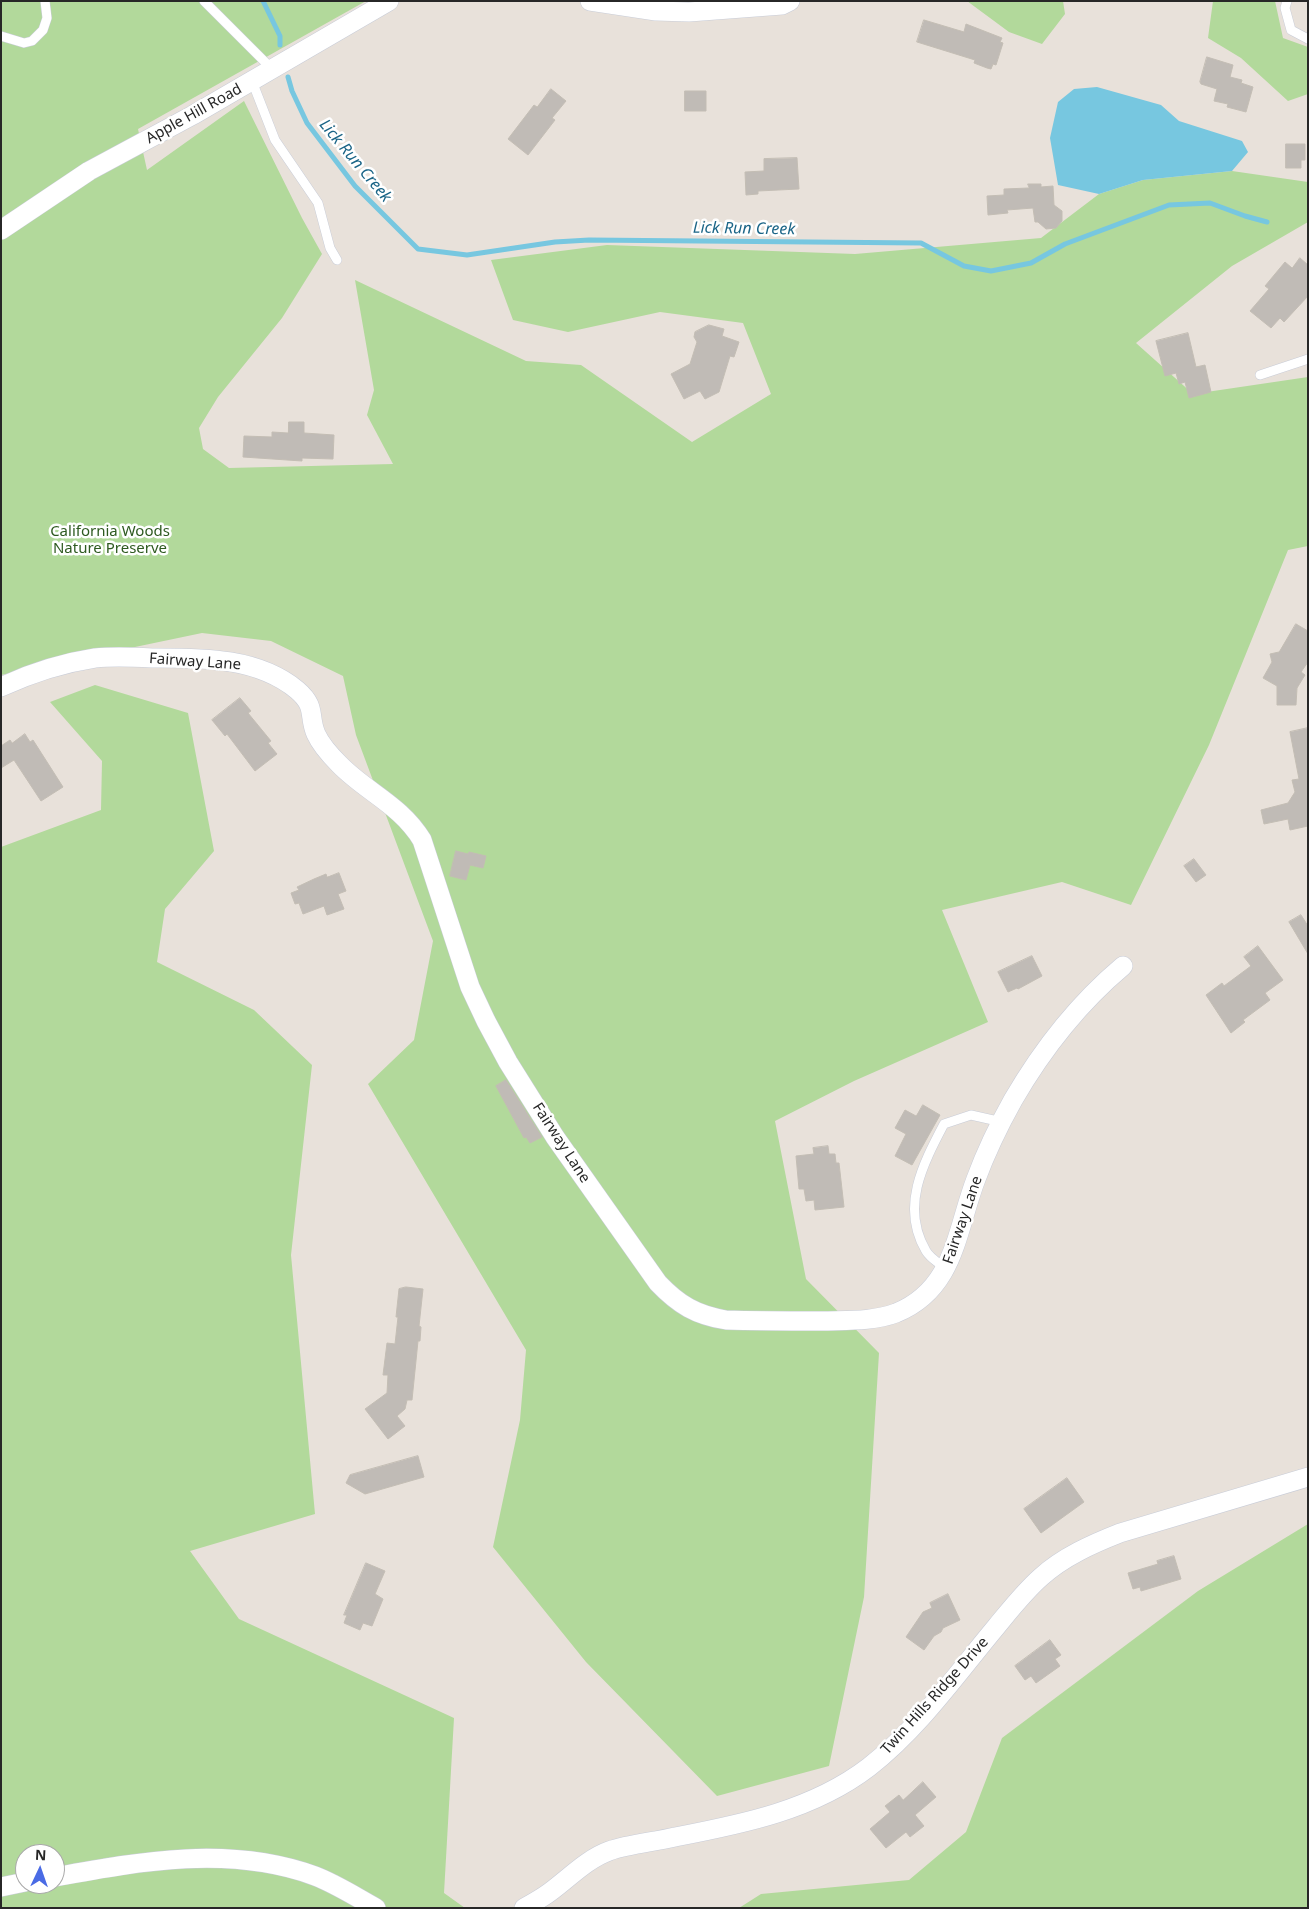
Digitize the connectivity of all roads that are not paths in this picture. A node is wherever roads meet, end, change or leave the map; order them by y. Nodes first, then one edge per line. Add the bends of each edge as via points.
1 (45, 1) edge
2 (204, 1) edge
3 (389, 1) edge
4 (590, 1) edge
5 (790, 1) edge
6 (1287, 1) edge
7 (1, 36) edge
8 (1308, 39) edge
9 (272, 70) junction
10 (252, 81) junction
11 (1, 230) edge
12 (337, 260) dead end
13 (1308, 359) edge
14 (1260, 375) dead end
15 (1, 687) edge
16 (1123, 966) dead end
17 (1002, 1122) junction
18 (946, 1269) junction
19 (1308, 1477) edge
20 (65, 1875) edge
21 (15, 1884) edge
22 (1, 1886) edge
23 (376, 1908) edge
24 (524, 1908) edge

1 - 7 lane via 47,18 43,30 32,41 24,43
2 - 9 lane
3 - 9 street, Apple Hill Road
4 - 5 street via 656,11 689,12 782,5
6 - 8 lane via 1285,8 1291,30
9 - 10 street, Apple Hill Road
10 - 11 street, Apple Hill Road via 89,171
10 - 12 lane via 275,140 318,203 330,248
13 - 14 lane
15 - 18 street, Fairway Lane via 60,665 96,658 126,657 196,658 243,664 265,670 298,691 312,711 315,733 326,749 340,765 415,827 470,987 508,1062 555,1137 658,1282 673,1298 690,1309 726,1320 878,1318 912,1304 928,1292
16 - 17 street, Fairway Lane via 1068,1022 1038,1061
17 - 18 street, Fairway Lane via 976,1179
17 - 18 lane via 971,1115 944,1124 931,1149 916,1189 914,1224 926,1252
19 - 24 street, Twin Hills Ridge Drive via 1120,1533 1064,1559 1019,1600 931,1706 886,1753 835,1790 778,1813 610,1851 596,1857
20 - 23 street via 128,1863 178,1858 256,1861 317,1877
21 - 22 street

